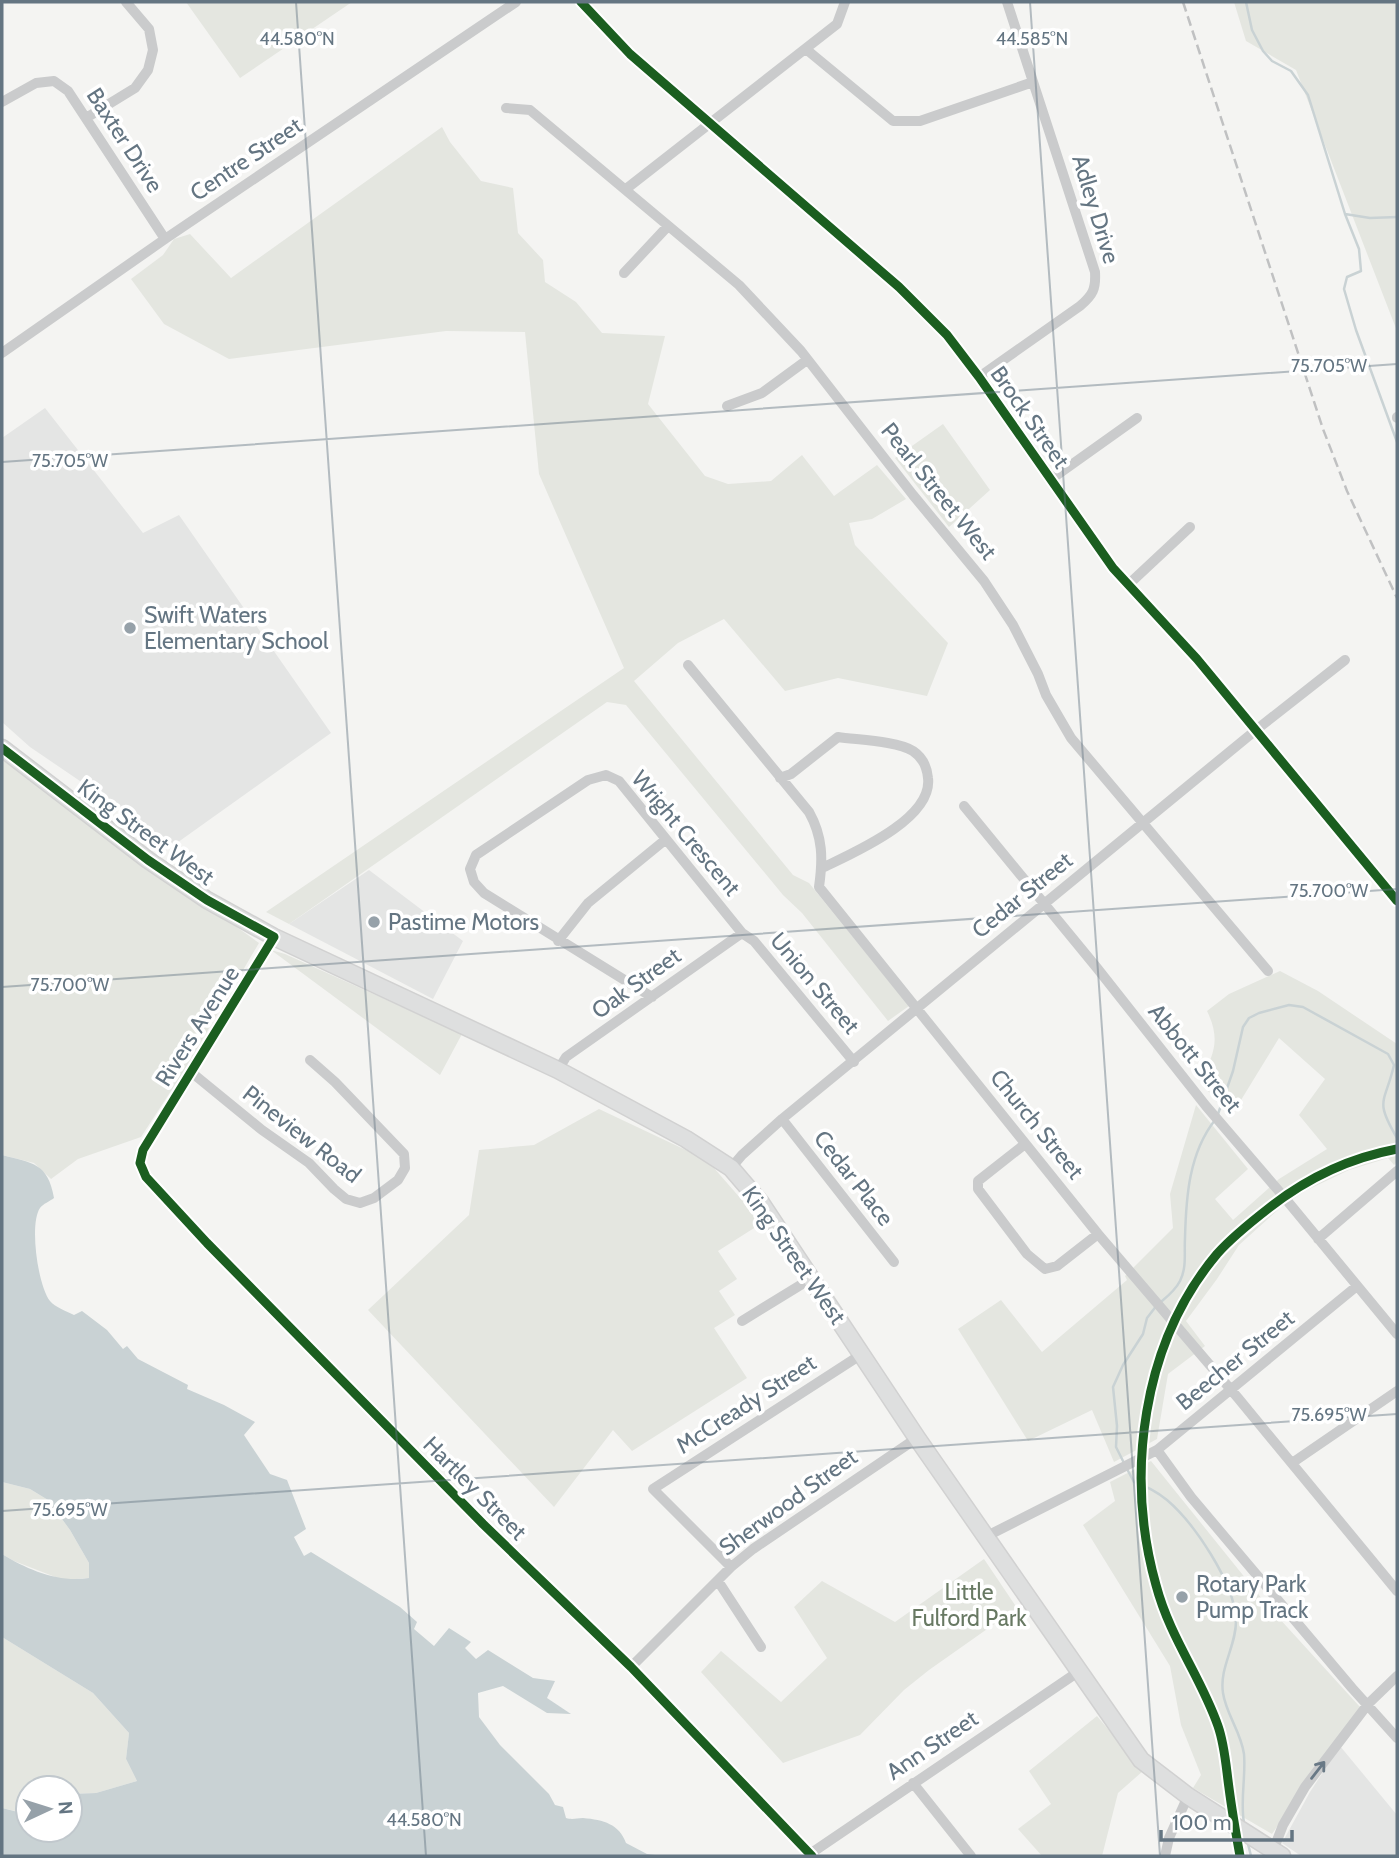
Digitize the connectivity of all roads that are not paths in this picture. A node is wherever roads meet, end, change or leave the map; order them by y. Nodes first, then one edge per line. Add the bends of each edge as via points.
1 (126, 2) edge
2 (516, 2) edge
3 (581, 2) edge
4 (845, 2) edge
5 (1007, 2) edge
6 (807, 50) junction
7 (1033, 82) junction
8 (2, 102) edge
9 (506, 108) dead end
10 (86, 118) junction
11 (712, 124) junction
12 (626, 189) junction
13 (668, 226) junction
14 (166, 239) junction
15 (624, 273) dead end
16 (2, 353) edge
17 (807, 360) junction
18 (979, 377) junction
19 (727, 406) dead end
20 (1137, 418) dead end
21 (1050, 480) junction
22 (1191, 527) dead end
23 (1129, 584) junction
24 (1345, 660) dead end
25 (688, 665) dead end
26 (1256, 730) junction
27 (2, 748) edge
28 (780, 778) junction
29 (964, 806) dead end
30 (1143, 823) junction
31 (665, 840) junction
32 (822, 868) junction
33 (1397, 901) edge
34 (1044, 904) junction
35 (742, 933) junction
36 (274, 937) junction
37 (558, 940) junction
38 (1268, 971) dead end
39 (652, 997) junction
40 (918, 1008) junction
41 (310, 1060) dead end
42 (854, 1062) junction
43 (558, 1070) junction
44 (191, 1072) junction
45 (782, 1119) junction
46 (152, 1135) joint
47 (1025, 1144) junction
48 (731, 1168) junction
49 (1397, 1171) edge
50 (1098, 1234) junction
51 (1318, 1239) junction
52 (894, 1262) dead end
53 (812, 1278) junction
54 (1357, 1286) junction
55 (742, 1321) dead end
56 (1397, 1334) edge
57 (862, 1354) junction
58 (1231, 1390) junction
59 (1397, 1391) edge
60 (916, 1438) junction
61 (1157, 1450) junction
62 (1292, 1463) junction
63 (985, 1537) junction
64 (731, 1567) junction
65 (718, 1581) junction
66 (1397, 1591) edge
67 (761, 1647) dead end
68 (631, 1668) junction
69 (1078, 1672) junction
70 (1397, 1676) edge
71 (1368, 1704) junction
72 (1397, 1738) edge
73 (913, 1783) junction
74 (1188, 1796) junction
75 (1278, 1853) edge
76 (811, 1855) edge
77 (971, 1856) edge
78 (1165, 1856) edge

1 - 10 street via 149,29 153,50 148,70 135,88
2 - 14 street, Centre Street
3 - 11 street, Brock Street via 629,54
4 - 6 street via 837,24
5 - 7 street, Adley Drive
6 - 7 street via 893,121 920,121
6 - 11 street
7 - 18 street, Adley Drive via 1096,286 1080,306
8 - 10 street, Baxter Drive via 37,83 54,81 68,91
9 - 12 street, Pearl Street West via 530,110
10 - 14 street, Baxter Drive
11 - 12 street
11 - 18 street, Brock Street via 899,286 947,335
12 - 13 street, Pearl Street West
13 - 15 street
13 - 17 street, Pearl Street West via 738,285
14 - 16 street, Centre Street
17 - 19 street via 762,393
17 - 30 street, Pearl Street West via 984,581 1013,625 1071,738
18 - 21 street, Brock Street
20 - 21 street
21 - 23 street, Brock Street
22 - 23 street
23 - 26 street, Brock Street
24 - 26 street, Cedar Street
25 - 28 street, Church Street
26 - 30 street, Cedar Street
26 - 33 street, Brock Street
27 - 36 main road, King Street West via 206,900
28 - 32 street, Church Street via 819,828
28 - 32 street via 838,737 894,745 912,750 923,760 929,788 914,813 872,844
29 - 34 street, Abbott Street
30 - 34 street, Cedar Street
30 - 38 street, Pearl Street West
31 - 35 street, Wright Crescent
31 - 37 street via 588,903
31 - 37 street, Wright Crescent via 619,781 606,775 589,780 476,855 470,869 484,893
32 - 40 street, Church Street via 819,887
34 - 40 street, Cedar Street
34 - 51 street, Abbott Street
35 - 39 street, Oak Street
35 - 42 street, Union Street via 754,941
36 - 43 main road, King Street West
36 - 44 street, Rivers Avenue
37 - 39 street, Wright Crescent
39 - 43 street, Oak Street via 566,1057
40 - 42 street, Cedar Street
40 - 47 street, Church Street
41 - 44 street, Pineview Road via 404,1154 405,1168 398,1180 374,1198 360,1203 346,1199 309,1163
42 - 45 street, Cedar Street
43 - 48 main road, King Street West
44 - 46 street, Rivers Avenue
45 - 48 street, Cedar Street
45 - 52 street, Cedar Place
46 - 68 street, Hartley Street via 140,1163 146,1177 483,1524
47 - 50 street, Church Street
47 - 50 street via 978,1181 978,1189 1027,1254 1045,1269 1057,1266
48 - 53 main road, King Street West
49 - 51 street
50 - 58 street, Church Street
51 - 54 street, Abbott Street
53 - 55 street
53 - 57 main road, King Street West
54 - 56 street, Abbott Street
54 - 58 street, Beecher Street
57 - 60 main road, King Street West
57 - 64 street, McCready Street via 653,1489
58 - 61 street, Beecher Street
58 - 62 street, Church Street
59 - 62 street
60 - 63 main road, King Street West
60 - 64 street, Sherwood Street
61 - 63 street, Beecher Street
61 - 71 street via 1191,1497
62 - 66 street, Church Street
63 - 69 main road, King Street West
64 - 65 street, Sherwood Street
65 - 67 street
65 - 68 street, Sherwood Street
68 - 76 street, Hartley Street
69 - 73 street, Ann Street
69 - 74 main road, King Street West via 1141,1760
70 - 71 street
71 - 72 street
75 -> 71 street via 1283,1825 1304,1787
73 - 76 street, Ann Street
73 - 77 street
74 - 75 main road, King Street West
74 - 78 street

